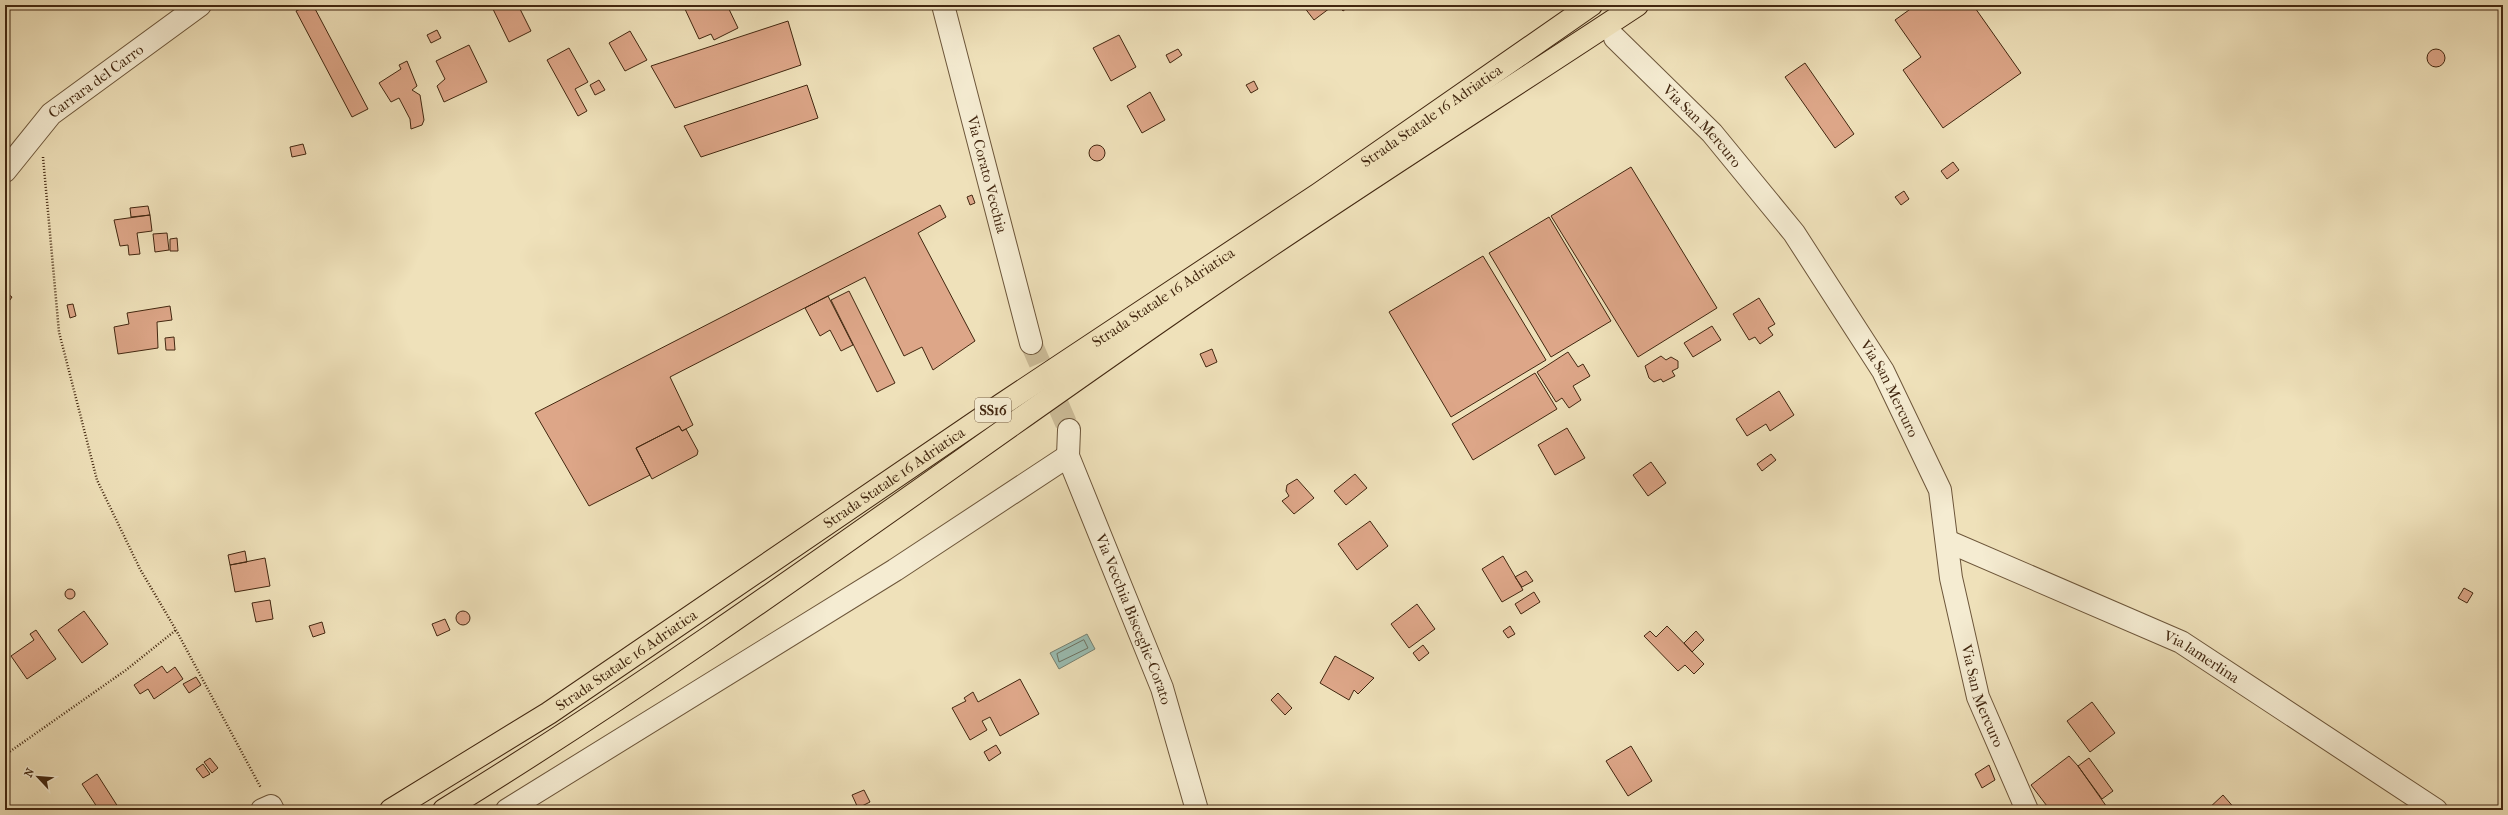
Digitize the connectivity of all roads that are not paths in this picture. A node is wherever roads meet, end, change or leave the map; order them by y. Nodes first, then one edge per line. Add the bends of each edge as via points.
1 (200, 5) edge
2 (943, 5) edge
3 (1591, 5) edge
4 (1637, 5) edge
5 (1615, 38) dead end
6 (5, 171) edge
7 (1031, 343) tunnel mouth
8 (1069, 430) tunnel mouth
9 (1068, 456) junction
10 (1947, 541) junction
11 (391, 810) edge
12 (444, 810) edge
13 (507, 810) edge
14 (1197, 810) edge
15 (2027, 810) edge
16 (2436, 810) edge

1 - 6 street, Carrara del Carro via 51,114
2 - 7 street, Via Corato Vecchia
3 - 11 highway, Strada Statale 16 Adriatica / SS16 via 1319,194 1001,405 549,713
4 - 12 highway, Strada Statale 16 Adriatica / SS16 via 1199,294 644,682
5 - 10 street, Via San Mercuro via 1712,134 1794,233 1883,371 1940,490
8 - 9 street, Via Vecchia Bisceglie-Corato
9 - 13 street via 895,570
9 - 14 street, Via Vecchia Bisceglie-Corato via 1162,688
10 - 15 street, Via San Mercuro via 1951,578 1978,697
10 - 16 street, Via lamerlina via 2181,642

